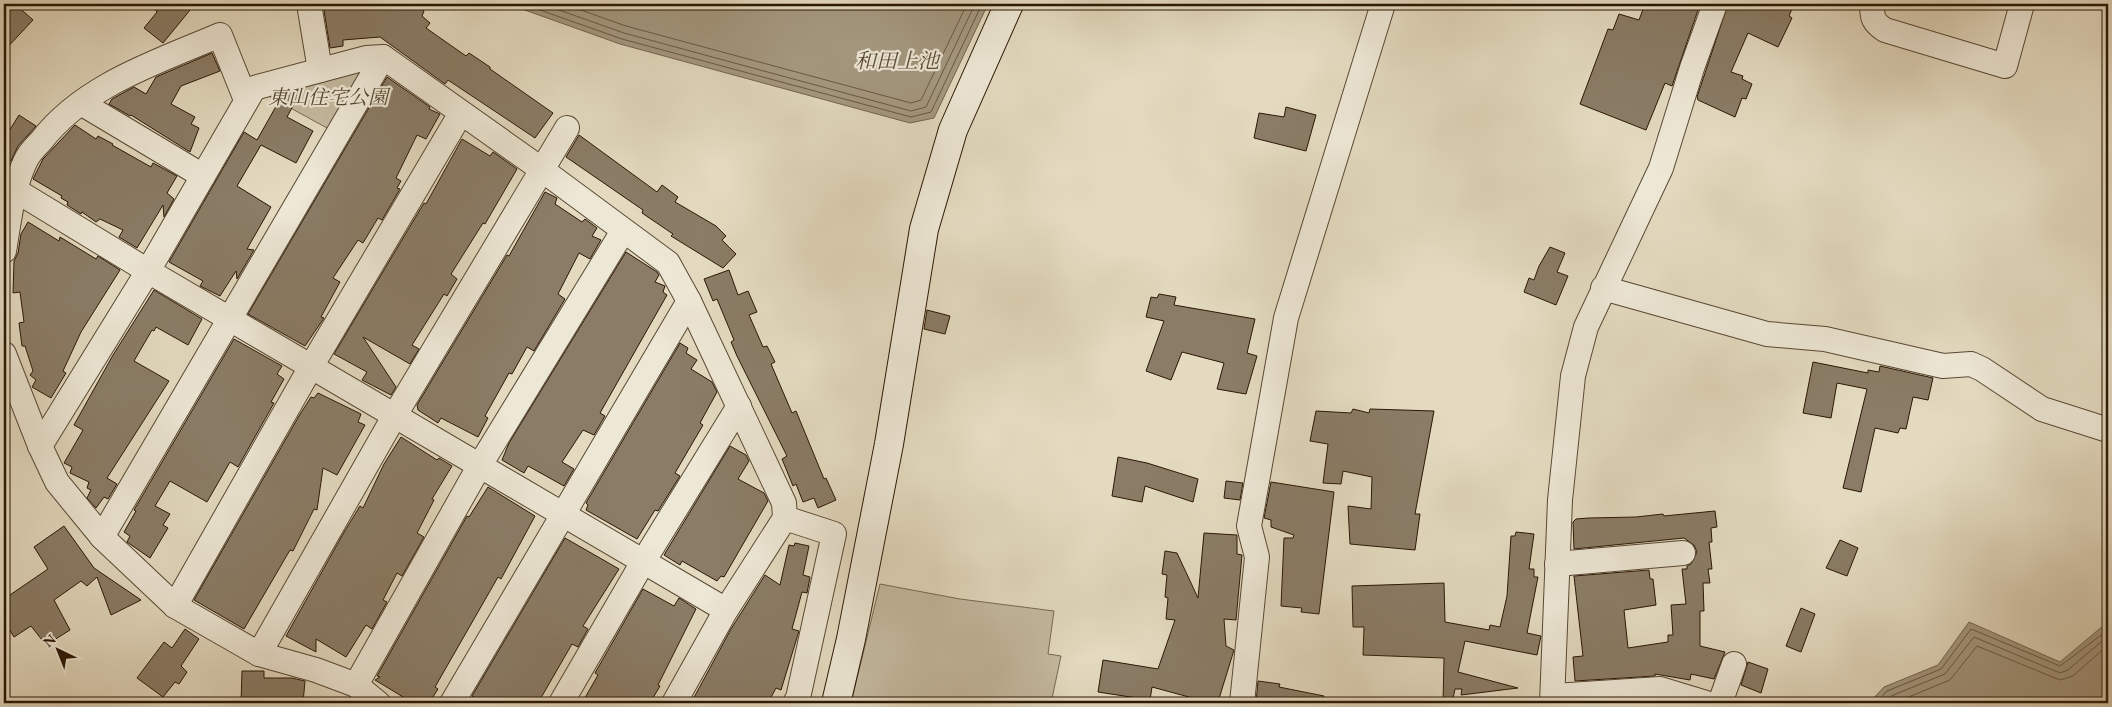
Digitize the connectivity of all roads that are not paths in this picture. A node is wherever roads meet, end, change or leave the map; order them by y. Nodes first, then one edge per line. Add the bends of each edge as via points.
1 (309, 4) edge
2 (1009, 4) edge
3 (1383, 4) edge
4 (1715, 4) edge
5 (1872, 4) edge
6 (2022, 4) edge
7 (383, 57) junction
8 (320, 70) junction
9 (246, 100) junction
10 (81, 103) junction
11 (461, 113) junction
12 (567, 128) dead end
13 (541, 169) junction
14 (203, 176) junction
15 (15, 190) junction
16 (623, 231) junction
17 (4, 251) edge
18 (148, 271) junction
19 (1604, 288) junction
20 (689, 301) junction
21 (231, 319) junction
22 (4, 354) edge
23 (312, 365) junction
24 (739, 406) junction
25 (395, 415) junction
26 (2108, 430) edge
27 (40, 446) junction
28 (480, 465) junction
29 (562, 514) junction
30 (785, 518) junction
31 (102, 538) junction
32 (1683, 553) dead end
33 (643, 562) junction
34 (1557, 564) junction
35 (175, 606) junction
36 (726, 610) junction
37 (260, 654) junction
38 (1734, 664) dead end
39 (356, 685) junction
40 (1553, 700) edge
41 (378, 703) edge
42 (452, 703) edge
43 (561, 703) edge
44 (674, 703) edge
45 (794, 703) edge
46 (836, 703) edge
47 (1242, 703) edge
48 (1705, 703) edge
49 (1720, 703) edge

1 - 8 street
2 - 46 street via 954,130 924,229 889,444
3 - 47 street via 1286,318 1249,526 1257,557
4 - 19 street via 1661,168
5 - 6 street via 1875,24 1885,30 2005,66
7 - 8 street
7 - 11 street
7 - 21 street
8 - 9 street via 254,88
9 - 10 street via 220,35 119,79
9 - 14 street
10 - 14 street
10 - 15 street via 54,124 26,160
11 - 13 street
11 - 23 street
12 - 13 street
13 - 16 street
13 - 25 street
14 - 18 street
15 - 17 street
15 - 18 street
16 - 20 street via 668,263
16 - 28 street
18 - 21 street
18 - 27 street
19 - 26 street via 1767,334 1825,339 1943,366 1971,364 2042,408
19 - 34 street via 1586,328 1573,376
20 - 24 street
20 - 29 street
21 - 23 street
21 - 31 street
22 - 27 street
23 - 25 street
23 - 35 street
24 - 30 street via 784,503
24 - 33 street
25 - 28 street
25 - 37 street
27 - 31 street via 57,482
28 - 29 street
28 - 39 street
29 - 33 street
29 - 42 street
30 - 36 street
30 - 45 street via 834,534 798,698
31 - 35 street
32 - 34 street
33 - 36 street
33 - 43 street
34 - 40 street
35 - 37 street
36 - 44 street
37 - 39 street
38 - 49 street
39 - 41 street
40 - 48 street via 1660,689

